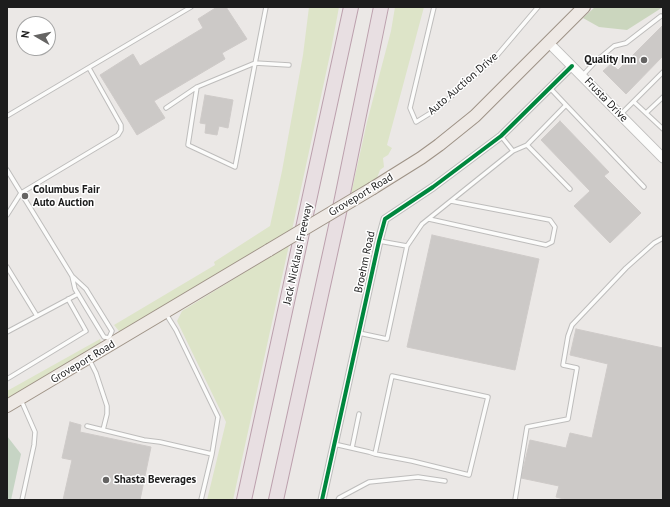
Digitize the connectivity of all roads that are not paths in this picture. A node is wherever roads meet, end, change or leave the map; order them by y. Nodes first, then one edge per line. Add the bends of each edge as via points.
1 (190, 7) edge
2 (266, 7) edge
3 (351, 7) edge
4 (382, 7) edge
5 (434, 7) edge
6 (538, 7) edge
7 (584, 7) edge
8 (661, 16) dead end
9 (548, 42) junction
10 (255, 63) junction
11 (289, 65) dead end
12 (572, 66) junction
13 (89, 68) junction
14 (663, 72) edge
15 (582, 76) junction
16 (198, 88) junction
17 (550, 88) junction
18 (663, 97) edge
19 (634, 102) junction
20 (566, 105) junction
21 (166, 108) dead end
22 (646, 113) junction
23 (621, 115) junction
24 (7, 116) edge
25 (663, 129) edge
26 (501, 136) junction
27 (526, 145) junction
28 (513, 151) junction
29 (663, 158) edge
30 (7, 170) edge
31 (644, 187) dead end
32 (570, 189) dead end
33 (21, 193) junction
34 (451, 201) junction
35 (7, 215) edge
36 (429, 218) junction
37 (663, 238) edge
38 (379, 241) junction
39 (407, 246) junction
40 (7, 267) edge
41 (72, 276) junction
42 (78, 294) junction
43 (68, 299) junction
44 (95, 304) junction
45 (87, 309) junction
46 (165, 313) junction
47 (37, 316) junction
48 (7, 332) edge
49 (359, 333) junction
50 (111, 341) junction
51 (89, 359) junction
52 (7, 379) edge
53 (21, 399) junction
54 (7, 406) edge
55 (359, 414) dead end
56 (87, 426) dead end
57 (103, 430) junction
58 (334, 444) junction
59 (352, 448) junction
60 (212, 454) junction
61 (375, 454) junction
62 (445, 482) dead end
63 (22, 500) edge
64 (201, 500) edge
65 (244, 500) edge
66 (276, 500) edge
67 (322, 500) edge
68 (338, 500) edge
69 (515, 500) edge

1 - 13 lane
2 - 10 lane
3 - 65 highway, Jack Nicklaus Freeway
4 - 66 highway
5 - 6 lane, Auto Auction Drive via 410,108 416,122 437,109 494,60
7 - 9 main road, Groveport Road
8 - 15 lane via 626,43 614,46
9 - 12 street, Frusta Drive
9 - 46 main road, Groveport Road, bridge via 458,130 417,161
10 - 11 lane
10 - 16 lane
10 - 16 lane via 235,167 188,144
12 - 15 street, Frusta Drive
12 - 17 street, Broehm Road
13 - 24 lane
13 - 33 lane via 121,125 121,130 118,135
14 - 19 lane
15 - 23 street, Frusta Drive
16 - 21 lane
17 - 20 lane
17 - 26 street, Broehm Road
18 - 22 lane
19 - 22 lane
19 - 23 lane
20 - 27 lane
20 - 31 lane
22 - 25 lane
23 - 29 street, Frusta Drive
26 - 28 lane
26 - 38 street, Broehm Road via 389,216 383,224
27 - 28 lane
27 - 32 lane
28 - 34 lane
30 - 33 lane
33 - 35 lane
33 - 41 lane
34 - 36 lane
34 - 36 lane via 550,220 555,227 552,242 546,245
36 - 39 lane
37 - 69 lane via 626,268 572,325 563,366 577,368 568,419 527,427
38 - 39 lane
38 - 49 street, Broehm Road
39 - 49 lane via 387,339
40 - 47 lane
41 - 42 lane
41 - 44 lane via 86,289
42 - 43 lane
42 - 45 lane
43 - 47 lane
43 - 52 lane via 86,331
44 - 45 lane
44 - 50 lane via 112,331
45 - 50 lane via 104,336
46 - 50 main road, Groveport Road
46 - 60 lane via 176,330 218,417
47 - 48 lane
49 - 58 street, Broehm Road
50 - 51 main road, Groveport Road
51 - 53 main road, Groveport Road
51 - 57 lane via 107,406
53 - 54 main road, Groveport Road
53 - 63 lane via 35,432
55 - 59 lane
56 - 57 lane
57 - 60 lane
58 - 59 lane
58 - 67 street, Broehm Road
59 - 61 lane
60 - 64 lane
61 - 61 lane via 469,475 488,397 392,376
62 - 68 lane via 418,477 369,482

